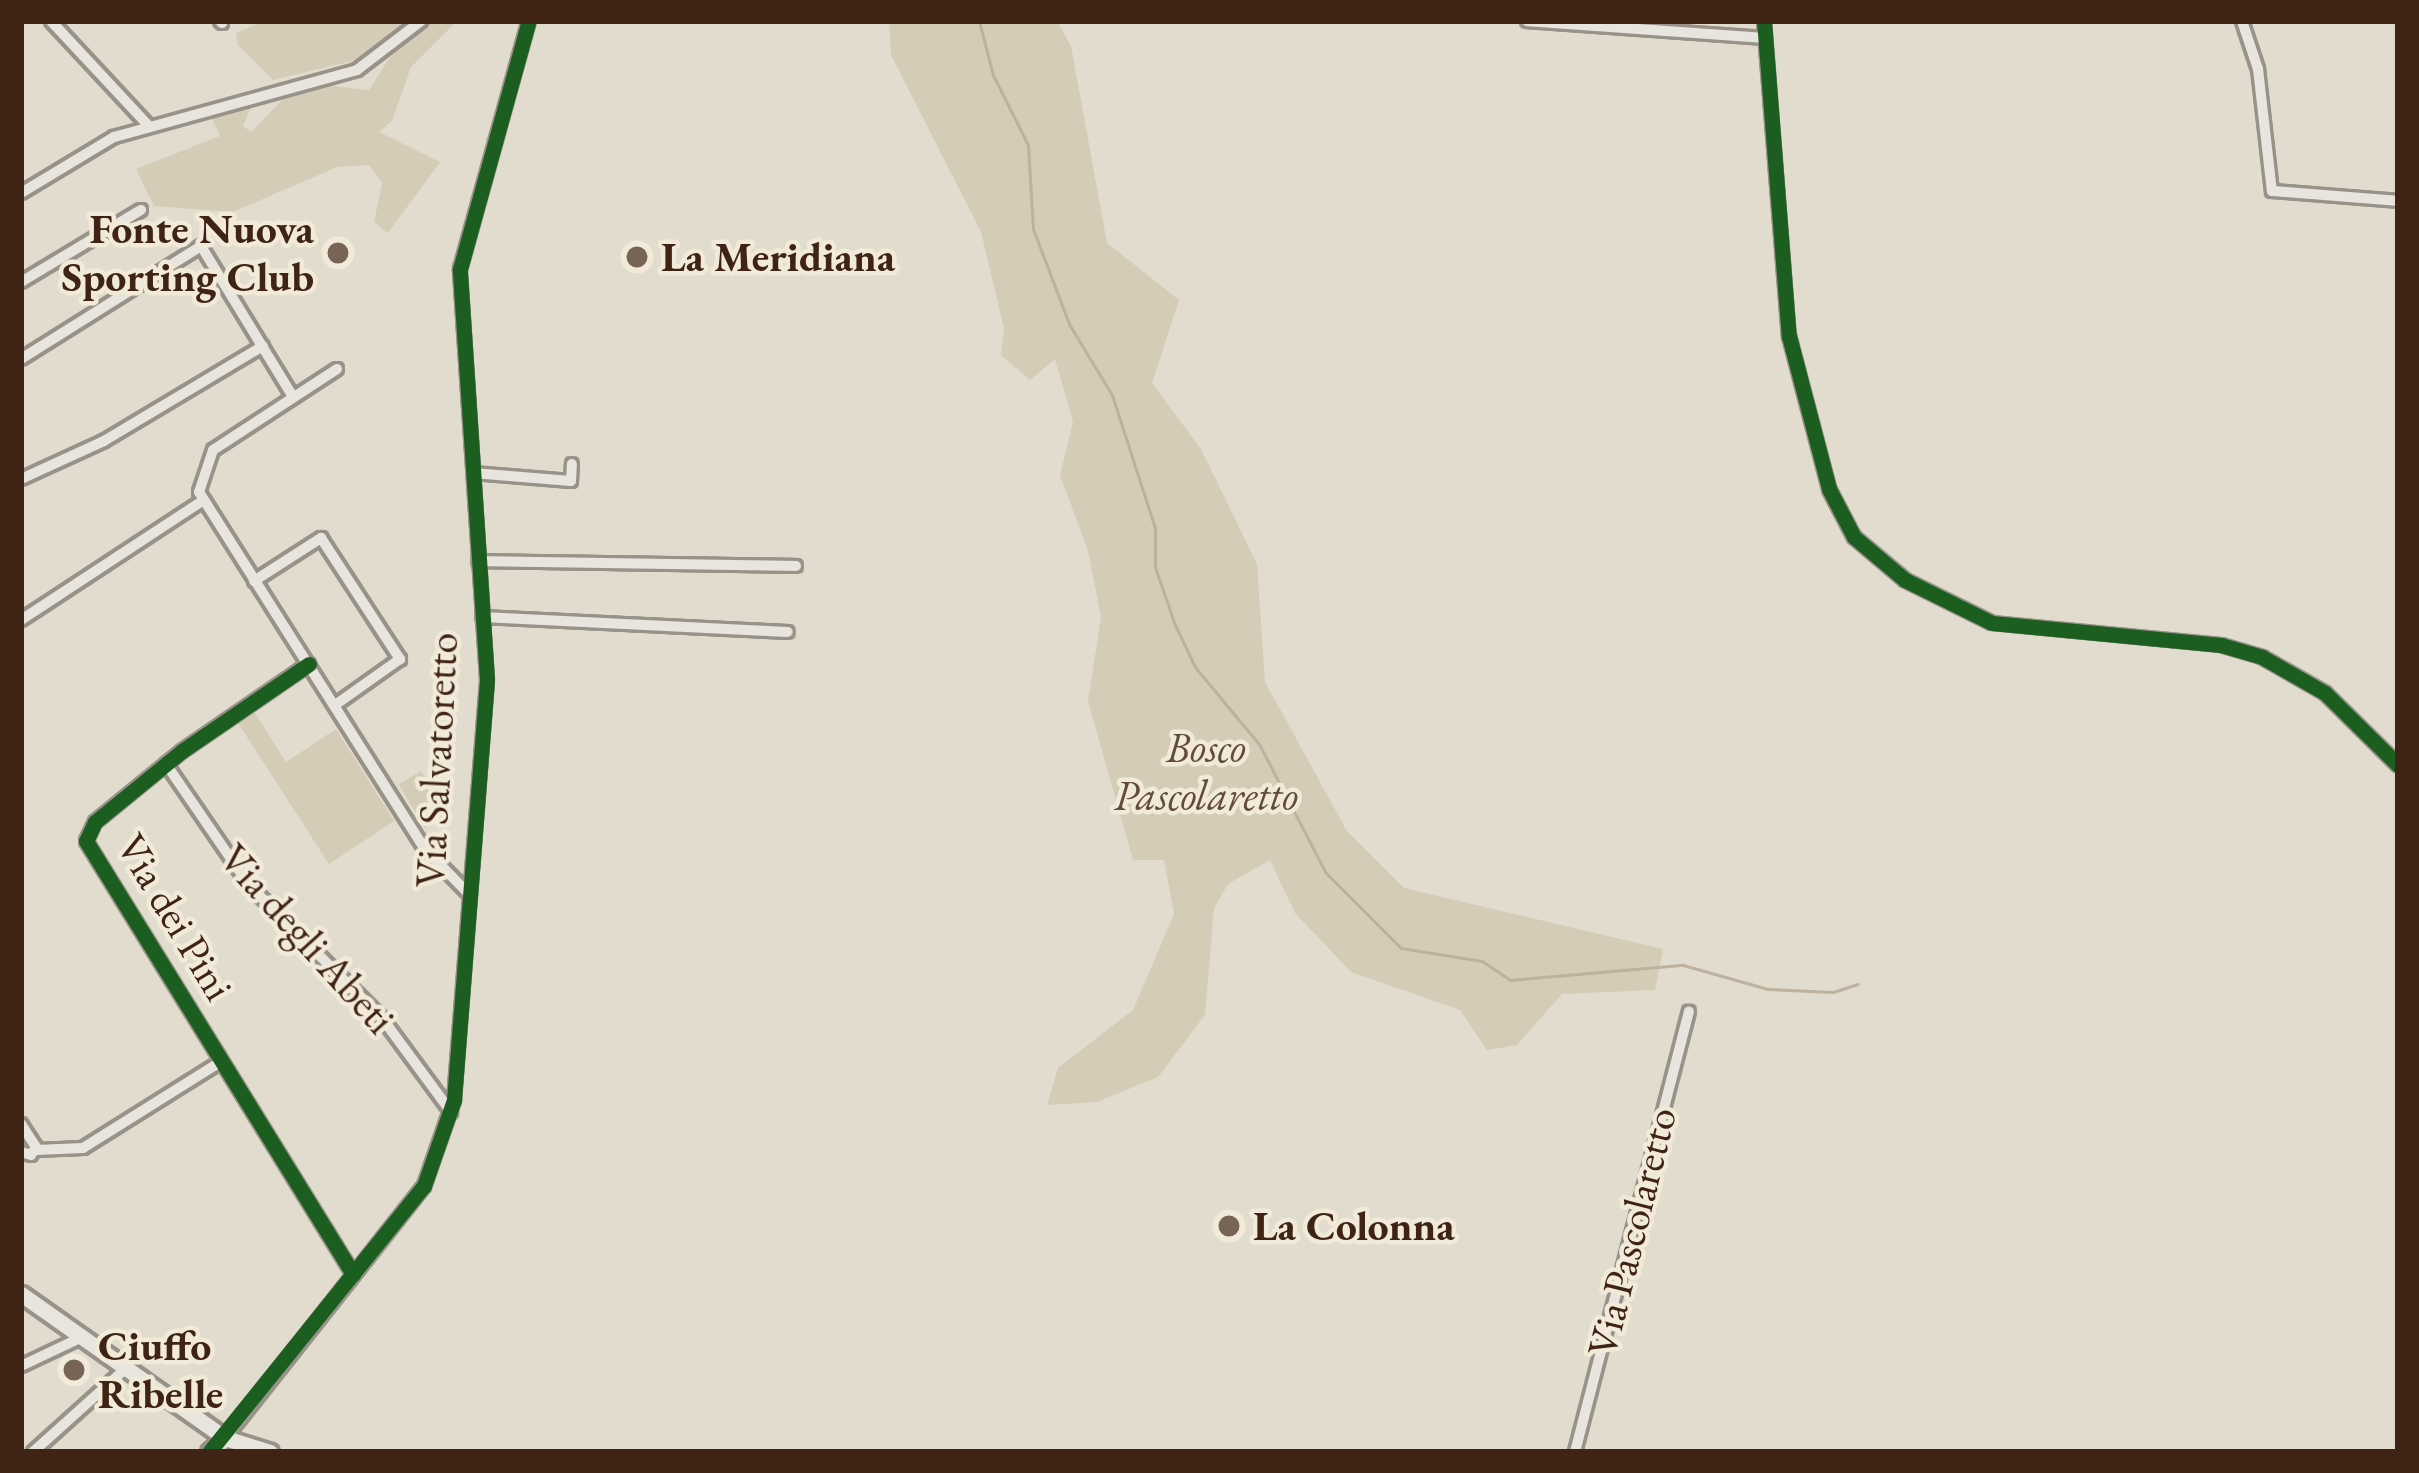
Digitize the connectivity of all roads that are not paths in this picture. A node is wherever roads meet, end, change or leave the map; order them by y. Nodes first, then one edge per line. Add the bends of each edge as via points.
1 (50, 21) edge
2 (421, 21) edge
3 (529, 21) edge
4 (1527, 21) edge
5 (1764, 21) edge
6 (2242, 21) edge
7 (1763, 38) junction
8 (149, 126) junction
9 (21, 193) edge
10 (2398, 202) edge
11 (141, 210) dead end
12 (21, 281) edge
13 (263, 346) junction
14 (21, 359) edge
15 (337, 369) dead end
16 (293, 397) junction
17 (572, 464) dead end
18 (473, 473) junction
19 (21, 479) edge
20 (202, 501) junction
21 (478, 561) junction
22 (796, 566) dead end
23 (254, 580) junction
24 (482, 617) junction
25 (21, 620) edge
26 (788, 632) dead end
27 (309, 664) junction
28 (335, 705) junction
29 (166, 764) junction
30 (2398, 765) edge
31 (466, 892) junction
32 (1689, 1011) dead end
33 (220, 1061) junction
34 (451, 1112) junction
35 (21, 1124) edge
36 (27, 1146) edge
37 (353, 1274) junction
38 (21, 1294) edge
39 (78, 1340) junction
40 (21, 1366) edge
41 (124, 1370) junction
42 (225, 1438) junction
43 (253, 1450) edge
44 (33, 1452) edge
45 (209, 1452) edge
46 (270, 1452) edge
47 (1575, 1452) edge

1 - 8 street
2 - 8 street via 342,76
3 - 18 street, Via Salvatoretto via 460,269
4 - 7 street
5 - 7 street
6 - 10 street via 2259,75 2272,191
7 - 30 street via 1790,336 1829,489 1854,537 1905,580 1992,623 2221,645 2263,657 2325,693
8 - 9 street via 99,144
11 - 12 street
13 - 14 street via 201,246
13 - 16 street
13 - 19 street via 104,441
15 - 16 street
16 - 20 street via 213,450 200,474
17 - 18 street via 571,481
18 - 21 street, Via Salvatoretto
20 - 23 street
20 - 25 street
21 - 22 street
21 - 24 street, Via Salvatoretto
23 - 27 street
23 - 28 street via 321,538 400,659
24 - 26 street
24 - 31 street, Via Salvatoretto via 487,680
27 - 28 street
27 - 29 street, Via dei Pini
28 - 31 street via 432,860
29 - 33 street, Via dei Pini via 94,822 87,847
29 - 34 street, Via degli Abeti via 249,885 382,1018
31 - 34 street, Via Salvatoretto
32 - 47 street, Via Pascolaretto
33 - 36 street via 83,1148
33 - 37 street, Via dei Pini
34 - 37 street, Via Salvatoretto via 427,1182
35 - 36 street
37 - 42 street, Via Salvatoretto
38 - 39 main road
39 - 40 street
39 - 41 main road
41 - 42 main road
41 - 44 street
42 - 43 main road
42 - 45 main road
43 - 46 main road

